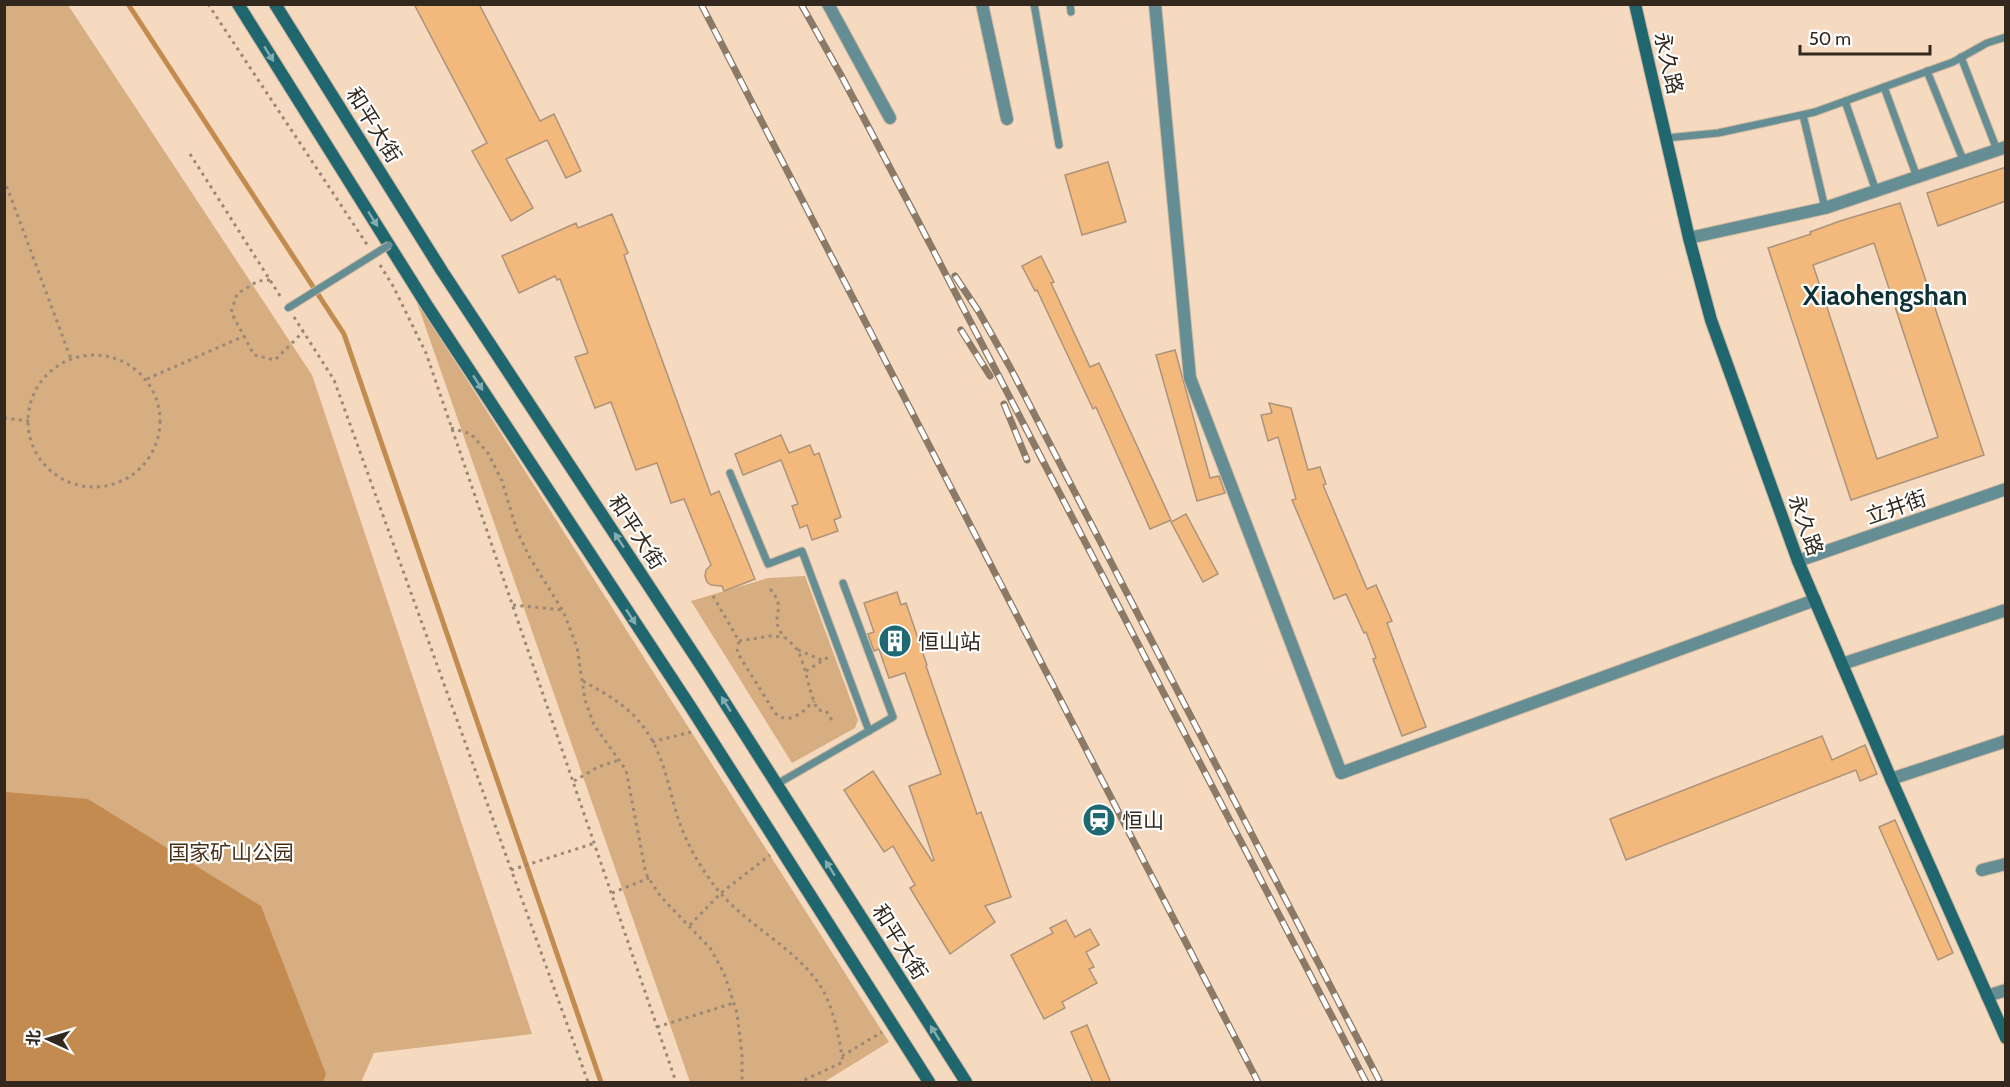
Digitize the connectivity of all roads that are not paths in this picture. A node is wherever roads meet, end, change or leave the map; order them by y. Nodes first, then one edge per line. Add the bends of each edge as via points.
1 (238, 4) edge
2 (275, 4) edge
3 (828, 4) edge
4 (982, 4) edge
5 (1034, 4) edge
6 (1155, 4) edge
7 (1635, 4) edge
8 (2006, 36) edge
9 (1961, 57) junction
10 (1927, 71) junction
11 (1884, 87) junction
12 (1845, 101) junction
13 (1803, 115) junction
14 (890, 118) dead end
15 (1007, 119) dead end
16 (1666, 138) junction
17 (1059, 145) dead end
18 (2001, 149) edge
19 (1964, 162) junction
20 (1917, 177) junction
21 (1876, 191) junction
22 (1826, 208) junction
23 (1689, 238) junction
24 (389, 245) junction
25 (288, 308) road end
26 (730, 473) dead end
27 (2006, 489) edge
28 (1798, 561) junction
29 (843, 583) dead end
30 (1815, 600) junction
31 (2006, 610) edge
32 (1842, 663) junction
33 (869, 730) junction
34 (2006, 741) edge
35 (1891, 779) junction
36 (777, 784) junction
37 (2006, 864) edge
38 (1982, 870) dead end
39 (2006, 990) edge
40 (1987, 996) junction
41 (2006, 1038) edge
42 (928, 1083) edge
43 (966, 1083) edge

1 -> 24 main road
36 -> 2 main road, 和平大街 via 442,271
3 - 14 street
4 - 15 street
5 - 17 lane
6 - 30 street via 1190,378 1341,773
7 - 16 main road, 永久路
8 - 9 lane
9 - 10 lane
9 - 18 lane
10 - 11 lane
10 - 19 lane
11 - 12 lane
11 - 20 lane
12 - 13 lane
12 - 21 lane
13 - 16 lane via 1718,133
13 - 22 lane
16 - 23 main road, 永久路
18 - 19 street
19 - 20 street
20 - 21 street
21 - 22 street
22 - 23 street
23 - 28 main road, 永久路 via 1711,320
24 - 25 lane, bridge
24 -> 42 main road via 704,728
26 - 33 lane via 768,564 802,551
27 - 28 street, 立井街
28 - 30 main road, 永久路
29 - 33 lane via 893,717
30 - 32 main road, 永久路
31 - 32 street
32 - 35 main road, 永久路
33 - 36 lane
34 - 35 street
35 - 40 main road, 永久路
43 -> 36 main road, 和平大街
37 - 38 street
39 - 40 street
40 - 41 main road, 永久路

